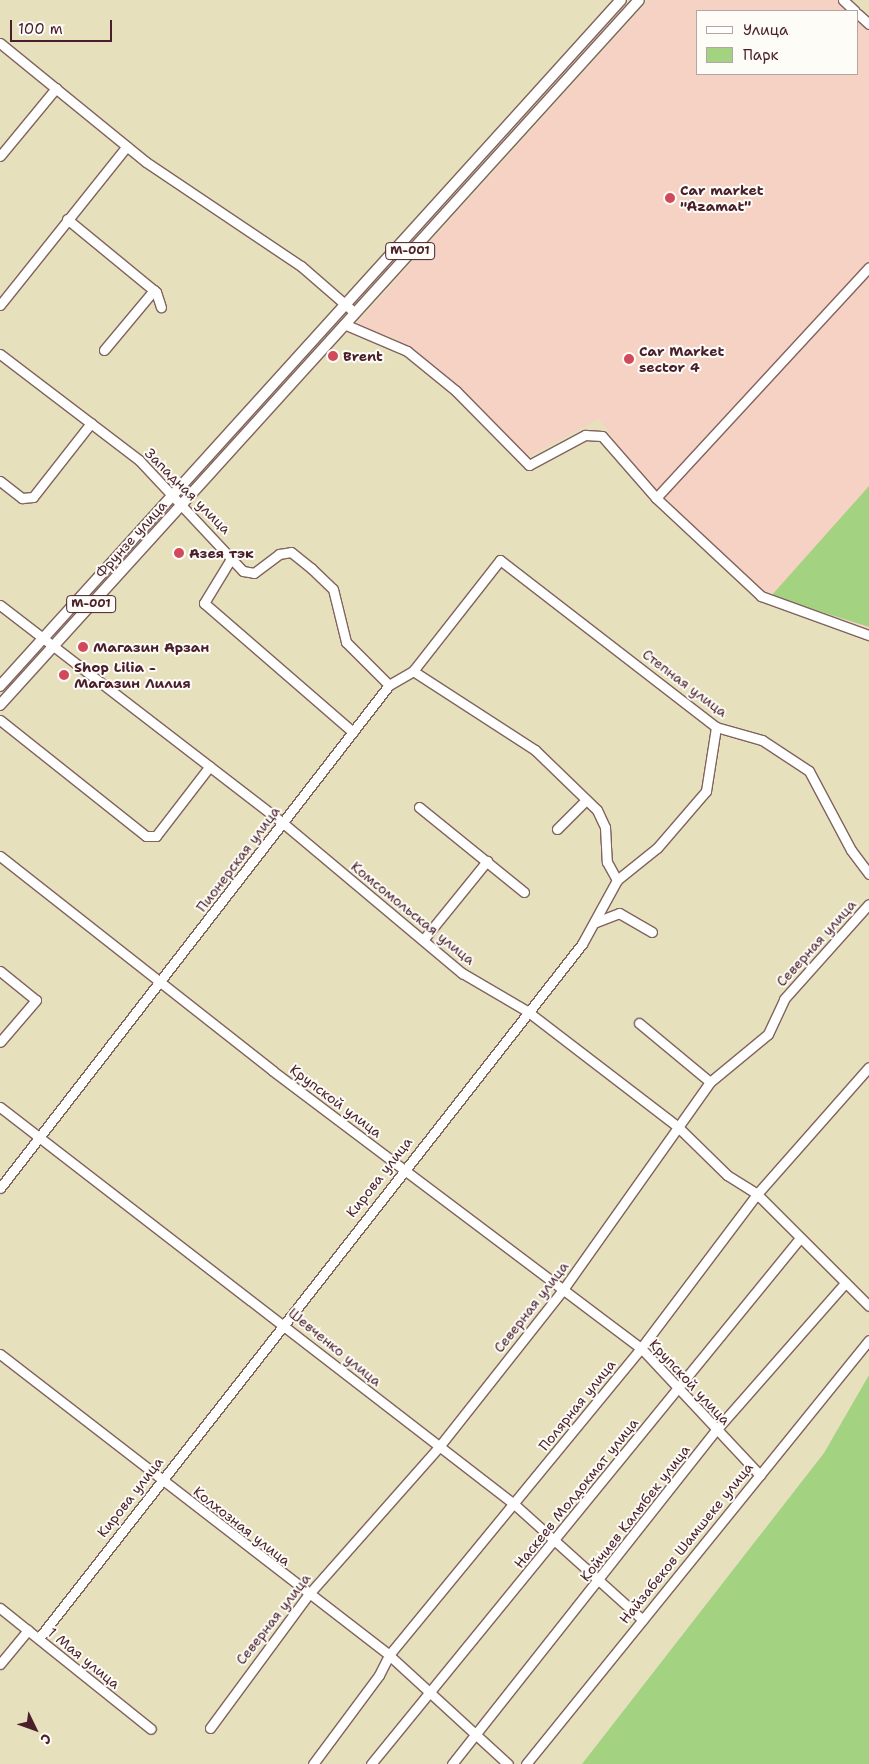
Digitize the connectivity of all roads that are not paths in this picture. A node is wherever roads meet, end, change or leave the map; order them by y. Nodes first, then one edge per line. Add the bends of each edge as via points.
1 (621, 0) edge
2 (639, 0) edge
3 (843, 0) edge
4 (854, 10) edge
5 (859, 15) edge
6 (869, 24) edge
7 (0, 43) edge
8 (56, 88) junction
9 (127, 146) junction
10 (0, 156) edge
11 (67, 219) junction
12 (869, 267) edge
13 (154, 290) junction
14 (0, 304) edge
15 (345, 304) junction
16 (161, 307) dead end
17 (354, 312) junction
18 (344, 324) junction
19 (104, 350) dead end
20 (0, 354) edge
21 (290, 365) junction
22 (299, 373) junction
23 (91, 423) junction
24 (0, 481) edge
25 (174, 493) junction
26 (656, 498) junction
27 (182, 502) junction
28 (232, 557) junction
29 (508, 563) joint
30 (0, 605) edge
31 (869, 635) edge
32 (43, 638) junction
33 (54, 646) junction
34 (413, 671) junction
35 (389, 685) junction
36 (0, 686) edge
37 (0, 705) edge
38 (0, 720) edge
39 (716, 727) junction
40 (353, 732) junction
41 (210, 766) junction
42 (586, 800) junction
43 (419, 807) dead end
44 (283, 823) junction
45 (557, 829) dead end
46 (0, 856) edge
47 (487, 862) junction
48 (869, 874) edge
49 (617, 880) junction
50 (524, 892) dead end
51 (869, 904) edge
52 (596, 922) junction
53 (652, 932) dead end
54 (423, 940) junction
55 (0, 971) edge
56 (162, 981) junction
57 (527, 1011) junction
58 (639, 1023) dead end
59 (0, 1042) edge
60 (869, 1067) edge
61 (710, 1082) junction
62 (0, 1106) edge
63 (678, 1127) junction
64 (40, 1138) junction
65 (404, 1168) junction
66 (0, 1188) edge
67 (758, 1194) junction
68 (800, 1238) junction
69 (845, 1284) junction
70 (562, 1292) junction
71 (869, 1306) edge
72 (284, 1323) junction
73 (869, 1340) edge
74 (641, 1348) junction
75 (0, 1354) edge
76 (676, 1390) junction
77 (716, 1430) junction
78 (438, 1448) junction
79 (760, 1475) junction
80 (160, 1479) junction
81 (514, 1504) junction
82 (556, 1541) junction
83 (600, 1582) junction
84 (308, 1595) junction
85 (0, 1608) edge
86 (642, 1620) junction
87 (28, 1630) junction
88 (39, 1638) junction
89 (388, 1655) junction
90 (0, 1664) edge
91 (431, 1694) junction
92 (210, 1728) dead end
93 (151, 1729) dead end
94 (476, 1734) junction
95 (313, 1764) edge
96 (371, 1764) edge
97 (452, 1764) edge
98 (508, 1764) edge
99 (526, 1764) edge

1 - 15 main road, M-001
2 - 17 main road, M-001
3 - 4 street
5 - 6 street
7 - 8 street
8 - 9 street
8 - 10 street
9 - 11 street
9 - 15 street via 301,266
11 - 13 street
11 - 14 street
12 - 26 street
13 - 16 street
13 - 19 street
15 - 17 street
15 - 21 main road, M-001
17 - 18 main road, M-001
18 - 22 main road, M-001
18 - 26 street via 407,351 456,391 522,462 535,464 570,442 595,434
20 - 23 street, Западная улица
21 - 22 main road
21 - 25 main road, M-001
22 - 27 main road, M-001
23 - 24 street via 32,496 22,498
23 - 25 street, Западная улица
25 - 27 street, Западная улица
25 - 32 main road, Фрунзе улица / M-001
26 - 31 street via 761,596
27 - 28 street, Западная улица
27 - 33 main road, Фрунзе улица / M-001
28 - 35 street, Западная улица via 243,571 254,573 279,554 291,552 311,568 333,590 346,642
28 - 40 street via 204,603
29 - 34 street, Пионерская улица via 500,560 494,566
29 - 39 street, Степная улица
30 - 32 street, Комсомольская улица
32 - 33 street, Комсомольская улица
32 - 36 main road, Фрунзе улица / M-001
33 - 37 main road, Фрунзе улица / M-001
33 - 41 street, Комсомольская улица
34 - 35 street, Пионерская улица
34 - 42 street via 535,750
35 - 40 street, Пионерская улица
38 - 41 street via 146,836 156,836
39 - 48 street, Степная улица via 762,740 809,771 851,850
39 - 49 street, Кирова улица via 706,792 657,848
40 - 44 street, Пионерская улица
41 - 44 street, Комсомольская улица
42 - 45 street
42 - 49 street via 605,827 607,862
43 - 47 street
44 - 54 street, Комсомольская улица
44 - 56 street, Пионерская улица
46 - 56 street, Крупской улица via 149,975
47 - 50 street
47 - 54 street
49 - 52 street, Кирова улица
51 - 61 street, Северная улица via 784,999 768,1034
52 - 53 street via 619,913
52 - 57 street, Кирова улица
54 - 57 street, Комсомольская улица via 462,973
55 - 59 street via 36,1000
56 - 64 street, Пионерская улица
56 - 65 street, Крупской улица
57 - 63 street, Комсомольская улица
57 - 65 street, Кирова улица
58 - 61 street
60 - 67 street, Полярная улица
61 - 63 street, Северная улица
62 - 64 street, Шевченко улица
63 - 67 street, Комсомольская улица via 727,1176
63 - 70 street, Северная улица
64 - 66 street, Пионерская улица
64 - 72 street, Шевченко улица
65 - 70 street, Крупской улица
65 - 72 street, Кирова улица
67 - 68 street, Комсомольская улица
67 - 74 street, Полярная улица
68 - 69 street, Комсомольская улица
68 - 76 street, Наскеев Молдокмат улица
69 - 71 street, Комсомольская улица
69 - 77 street, Койчиев Калыбек улица
70 - 74 street, Крупской улица
70 - 78 street, Северная улица
72 - 78 street, Шевченко улица
72 - 80 street, Кирова улица
73 - 79 street, Найзабеков Шамшеке улица
74 - 76 street, Крупской улица
74 - 81 street, Полярная улица
75 - 80 street, Колхозная улица
76 - 77 street, Крупской улица
76 - 82 street, Наскеев Молдокмат улица
77 - 79 street, Крупской улица
77 - 83 street, Койчиев Калыбек улица
78 - 81 street, Шевченко улица
78 - 84 street, Северная улица
79 - 86 street, Найзабеков Шамшеке улица
80 - 84 street, Колхозная улица
80 - 88 street, Кирова улица
81 - 82 street, Шевченко улица
81 - 89 street, Полярная улица
82 - 83 street, Шевченко улица
82 - 91 street, Наскеев Молдокмат улица
83 - 86 street, Шевченко улица
83 - 94 street, Койчиев Калыбек улица
84 - 89 street, Колхозная улица
84 - 92 street, Северная улица
85 - 87 street, 1 Мая улица
86 - 99 street, Найзабеков Шамшеке улица
87 - 88 street, 1 Мая улица
87 - 90 street
88 - 93 street, 1 Мая улица
89 - 91 street, Колхозная улица
89 - 95 street, Полярная улица via 379,1675
91 - 94 street, Колхозная улица
91 - 96 street, Наскеев Молдокмат улица
94 - 97 street, Койчиев Калыбек улица
94 - 98 street, Колхозная улица

